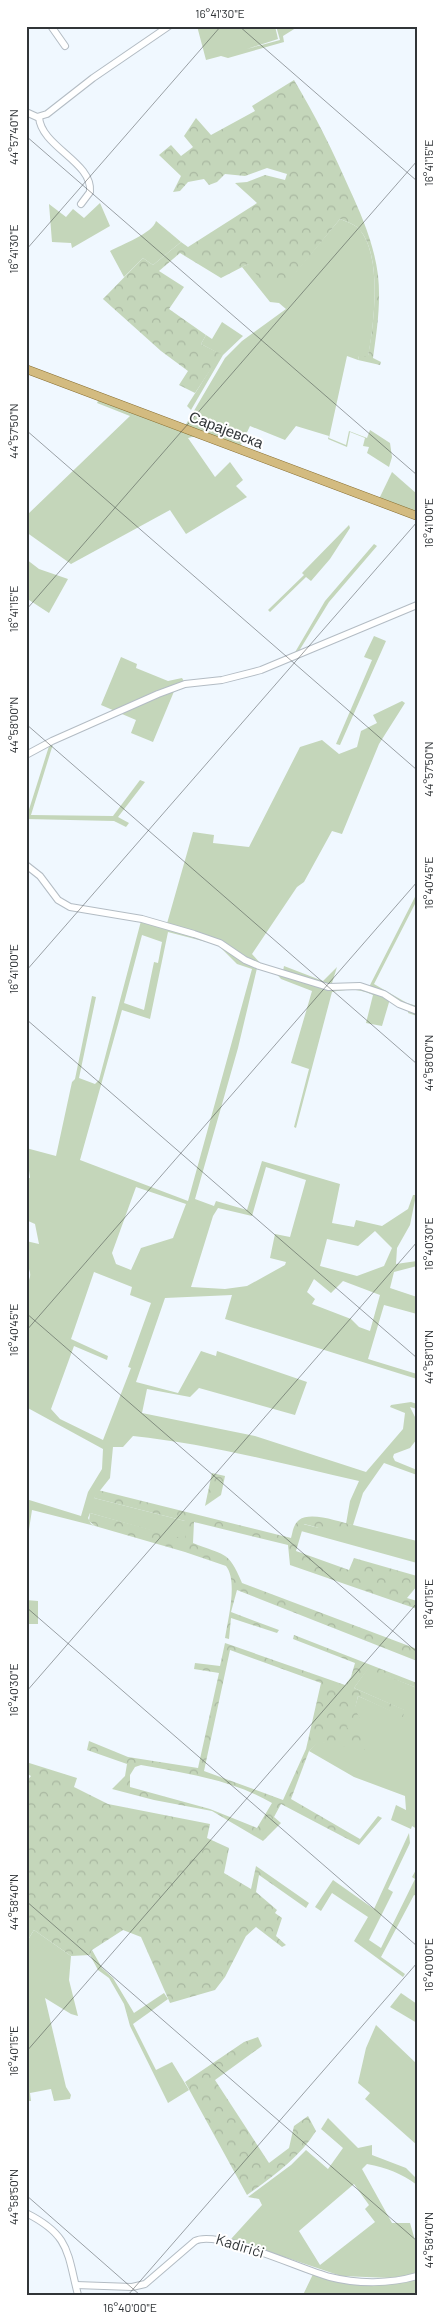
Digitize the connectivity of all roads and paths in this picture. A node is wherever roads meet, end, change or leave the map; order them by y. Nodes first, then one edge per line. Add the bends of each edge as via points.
1 (51, 26) edge
2 (169, 26) edge
3 (65, 46) dead end
4 (26, 112) edge
5 (39, 117) junction
6 (81, 204) dead end
7 (26, 369) edge
8 (417, 516) edge
9 (417, 605) edge
10 (26, 755) edge
11 (26, 865) edge
12 (417, 1011) edge
13 (26, 2213) edge
14 (417, 2276) edge
15 (76, 2285) junction
16 (78, 2295) edge

1 - 3 street
2 - 5 street
4 - 5 street
5 - 6 street via 41,130 89,179 90,192
7 - 8 main road, Сарајевска
9 - 10 street via 256,671 222,680 185,684 158,694
11 - 12 street via 40,876 58,900 70,907 142,919 194,934 220,943 259,966 328,987 360,986
13 - 15 street via 50,2228 64,2244
14 - 15 street, Kadirići via 384,2281 338,2279 226,2241 204,2237 145,2284 132,2287
15 - 16 street

